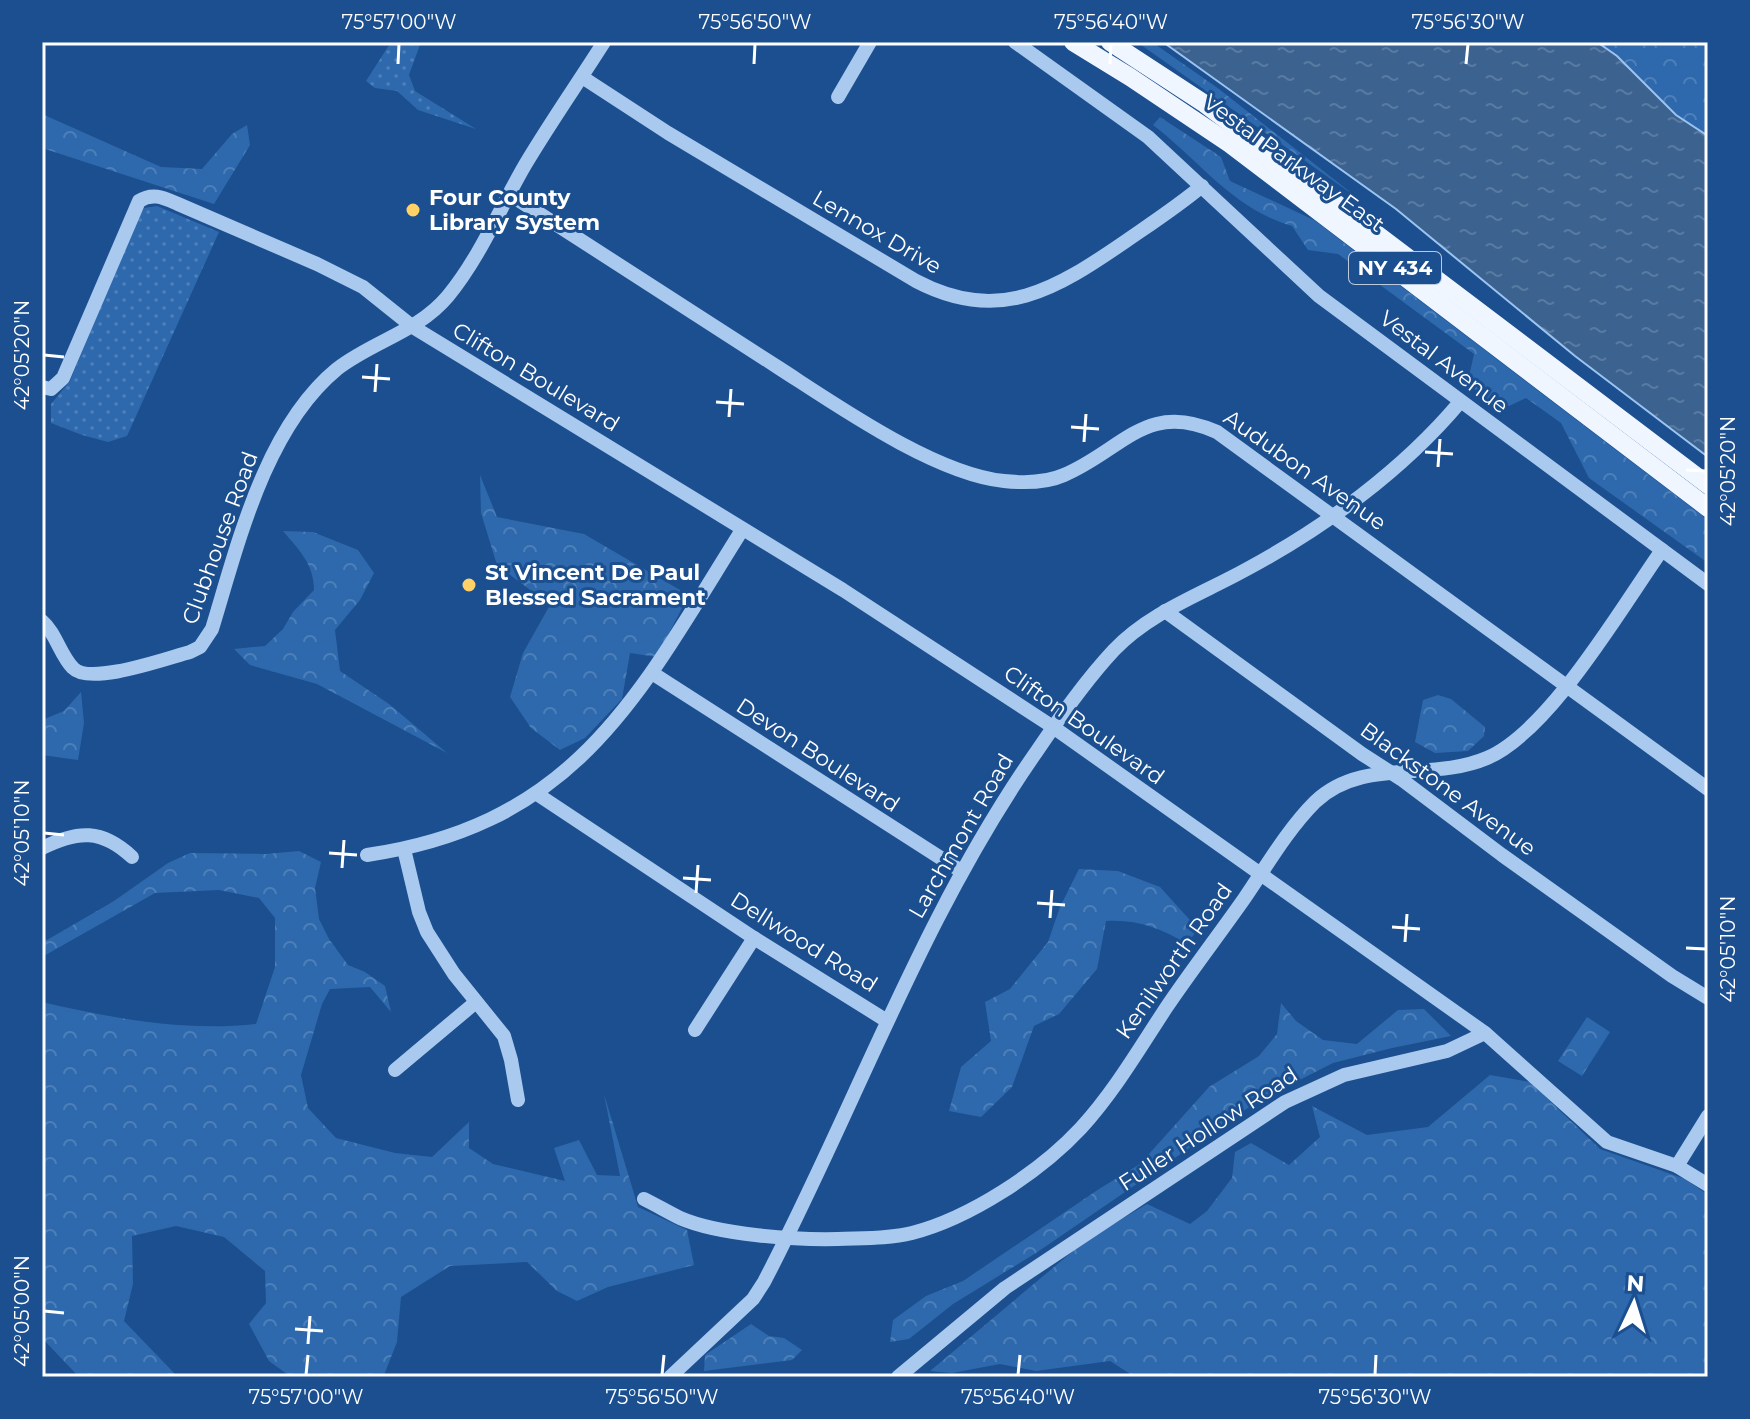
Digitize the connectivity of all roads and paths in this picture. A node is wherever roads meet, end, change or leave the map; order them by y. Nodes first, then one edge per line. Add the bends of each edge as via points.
1 (604, 42) edge
2 (870, 42) edge
3 (1015, 42) edge
4 (1073, 42) edge
5 (1110, 42) edge
6 (582, 77) junction
7 (838, 97) dead end
8 (1202, 186) junction
9 (509, 194) junction
10 (413, 327) junction
11 (42, 387) edge
12 (1460, 402) junction
13 (1708, 485) edge
14 (1708, 508) edge
15 (1334, 516) junction
16 (742, 530) junction
17 (1662, 550) junction
18 (1708, 584) edge
19 (1165, 611) junction
20 (42, 621) edge
21 (652, 673) junction
22 (1565, 688) junction
23 (1053, 727) junction
24 (1390, 773) junction
25 (1708, 789) edge
26 (537, 794) junction
27 (42, 848) edge
28 (404, 849) junction
29 (367, 855) dead end
30 (132, 857) dead end
31 (961, 871) junction
32 (1260, 875) junction
33 (754, 938) junction
34 (1708, 998) edge
35 (476, 1002) junction
36 (887, 1021) junction
37 (695, 1030) dead end
38 (1485, 1033) junction
39 (395, 1070) dead end
40 (518, 1100) dead end
41 (1708, 1116) edge
42 (1677, 1166) junction
43 (1708, 1185) edge
44 (644, 1199) dead end
45 (786, 1238) junction
46 (670, 1377) edge
47 (898, 1377) edge

1 - 6 street, Clubhouse Road
2 - 7 street
3 - 8 street, Vestal Avenue via 1119,114
4 - 14 main road, Vestal Parkway East / NY 434 via 1230,144
5 - 13 main road, Vestal Parkway East / NY 434 via 1217,113
6 - 8 street, Lennox Drive via 916,281 970,301 1005,301 1058,285
6 - 9 street, Clubhouse Road
8 - 12 street, Vestal Avenue via 1319,296
9 - 10 street, Clubhouse Road via 449,295
9 - 15 street, Audubon Avenue via 834,403 946,466 1004,481 1049,480 1151,425 1179,420 1217,432
10 - 11 street, Clifton Boulevard via 341,275 154,195 139,201 63,378 51,389
10 - 16 street, Clifton Boulevard
10 - 20 street, Clubhouse Road via 333,372 297,416 257,488 212,629 200,647 87,675 73,669
12 - 15 street, Larchmont Road
12 - 17 street, Vestal Avenue
15 - 19 street, Larchmont Road via 1248,569
15 - 22 street, Audubon Avenue
16 - 21 street
16 - 23 street, Clifton Boulevard
17 - 18 street, Vestal Avenue
17 - 22 street, Kenilworth Road
19 - 23 street, Larchmont Road via 1114,649
19 - 24 street, Blackstone Avenue
21 - 26 street via 584,756
21 - 31 street, Devon Boulevard
22 - 24 street, Kenilworth Road via 1500,752 1449,769
22 - 25 street, Audubon Avenue
23 - 31 street, Larchmont Road
23 - 32 street, Clifton Boulevard
24 - 32 street, Kenilworth Road via 1356,778 1324,795
24 - 34 street, Blackstone Avenue
26 - 28 street via 460,833
26 - 33 street, Dellwood Road
27 - 30 street via 78,835 103,837
28 - 29 street
28 - 35 street via 427,932
31 - 36 street, Larchmont Road
32 - 38 street, Clifton Boulevard
32 - 45 street, Kenilworth Road via 1113,1088 1039,1166 962,1213 908,1234
33 - 36 street, Dellwood Road
33 - 37 street
35 - 39 street
35 - 40 street via 504,1036
36 - 45 street, Larchmont Road
38 - 42 street, Clifton Boulevard via 1607,1142
38 - 47 street, Fuller Hollow Road via 1447,1051 1344,1075 1295,1097 1015,1282
41 - 42 street
42 - 43 street, Clifton Boulevard
44 - 45 street, Kenilworth Road via 692,1222
45 - 46 street, Larchmont Road via 753,1299

